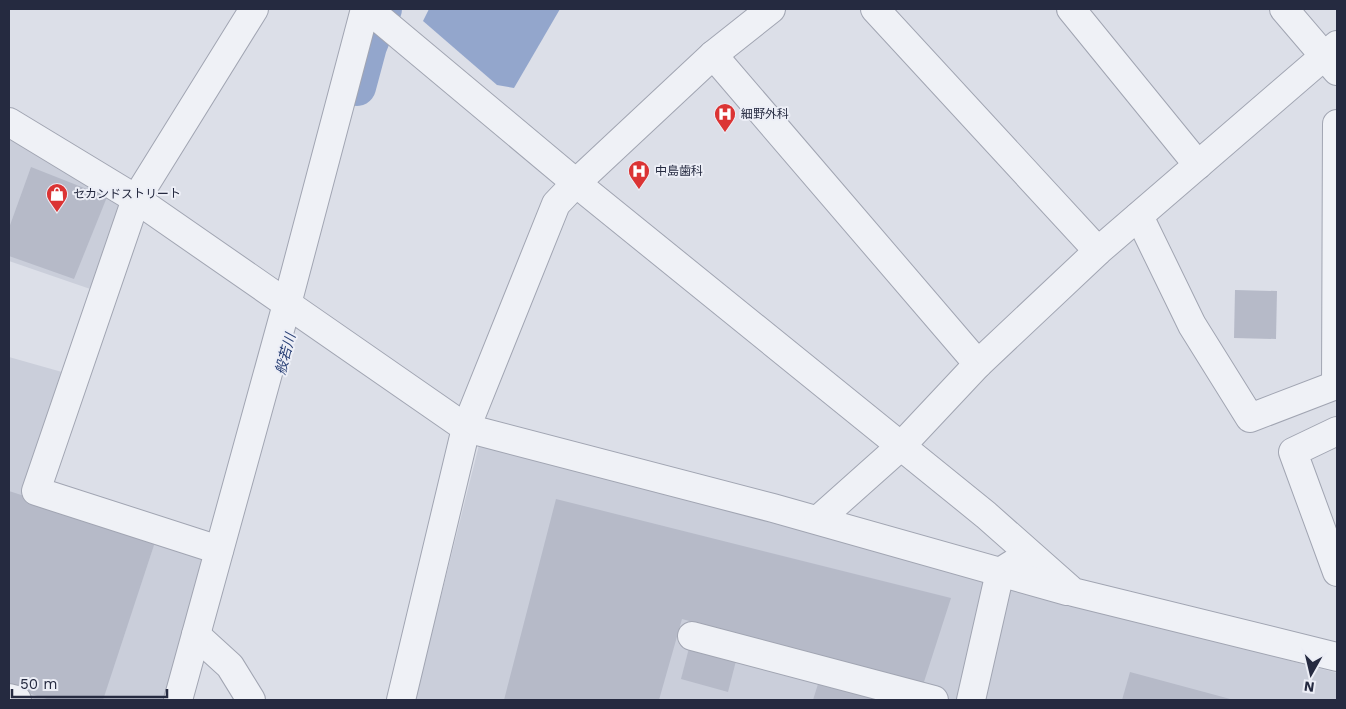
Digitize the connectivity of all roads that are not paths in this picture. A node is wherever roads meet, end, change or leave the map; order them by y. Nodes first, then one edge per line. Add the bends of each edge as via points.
1 (254, 9) edge
2 (366, 9) edge
3 (771, 9) edge
4 (875, 9) edge
5 (1071, 9) edge
6 (1284, 9) edge
7 (713, 54) junction
8 (1333, 57) edge
9 (9, 122) edge
10 (1337, 124) edge
11 (1198, 165) junction
12 (576, 183) junction
13 (136, 199) junction
14 (1138, 216) junction
15 (1098, 251) junction
16 (287, 304) junction
17 (978, 364) junction
18 (466, 428) junction
19 (1337, 430) edge
20 (901, 446) junction
21 (818, 520) junction
22 (219, 550) junction
23 (1030, 554) junction
24 (1000, 572) junction
25 (1337, 572) edge
26 (1073, 592) junction
27 (196, 635) junction
28 (692, 636) dead end
29 (1337, 657) edge
30 (9, 698) edge
31 (17, 700) edge
32 (178, 700) edge
33 (251, 700) edge
34 (401, 700) edge
35 (934, 700) edge
36 (971, 700) edge

1 - 13 street
2 - 12 street
2 - 16 street
3 - 7 street
4 - 15 street
5 - 11 street
6 - 8 street
7 - 12 street
7 - 17 street
8 - 11 street
9 - 13 street
10 - 14 street via 1336,385 1250,418 1192,325
11 - 14 street
12 - 18 street via 556,204
12 - 20 street
13 - 16 street
13 - 22 street via 36,490
14 - 15 street
15 - 17 street
16 - 18 street
16 - 22 street
17 - 20 street
18 - 21 street
18 - 34 street
19 - 25 street via 1293,452
20 - 21 street
20 - 23 street
21 - 24 street
22 - 27 street
23 - 24 street
23 - 26 street
24 - 26 street
24 - 36 street
26 - 29 street
27 - 32 street
27 - 33 street via 230,666
28 - 35 street
30 - 31 street

